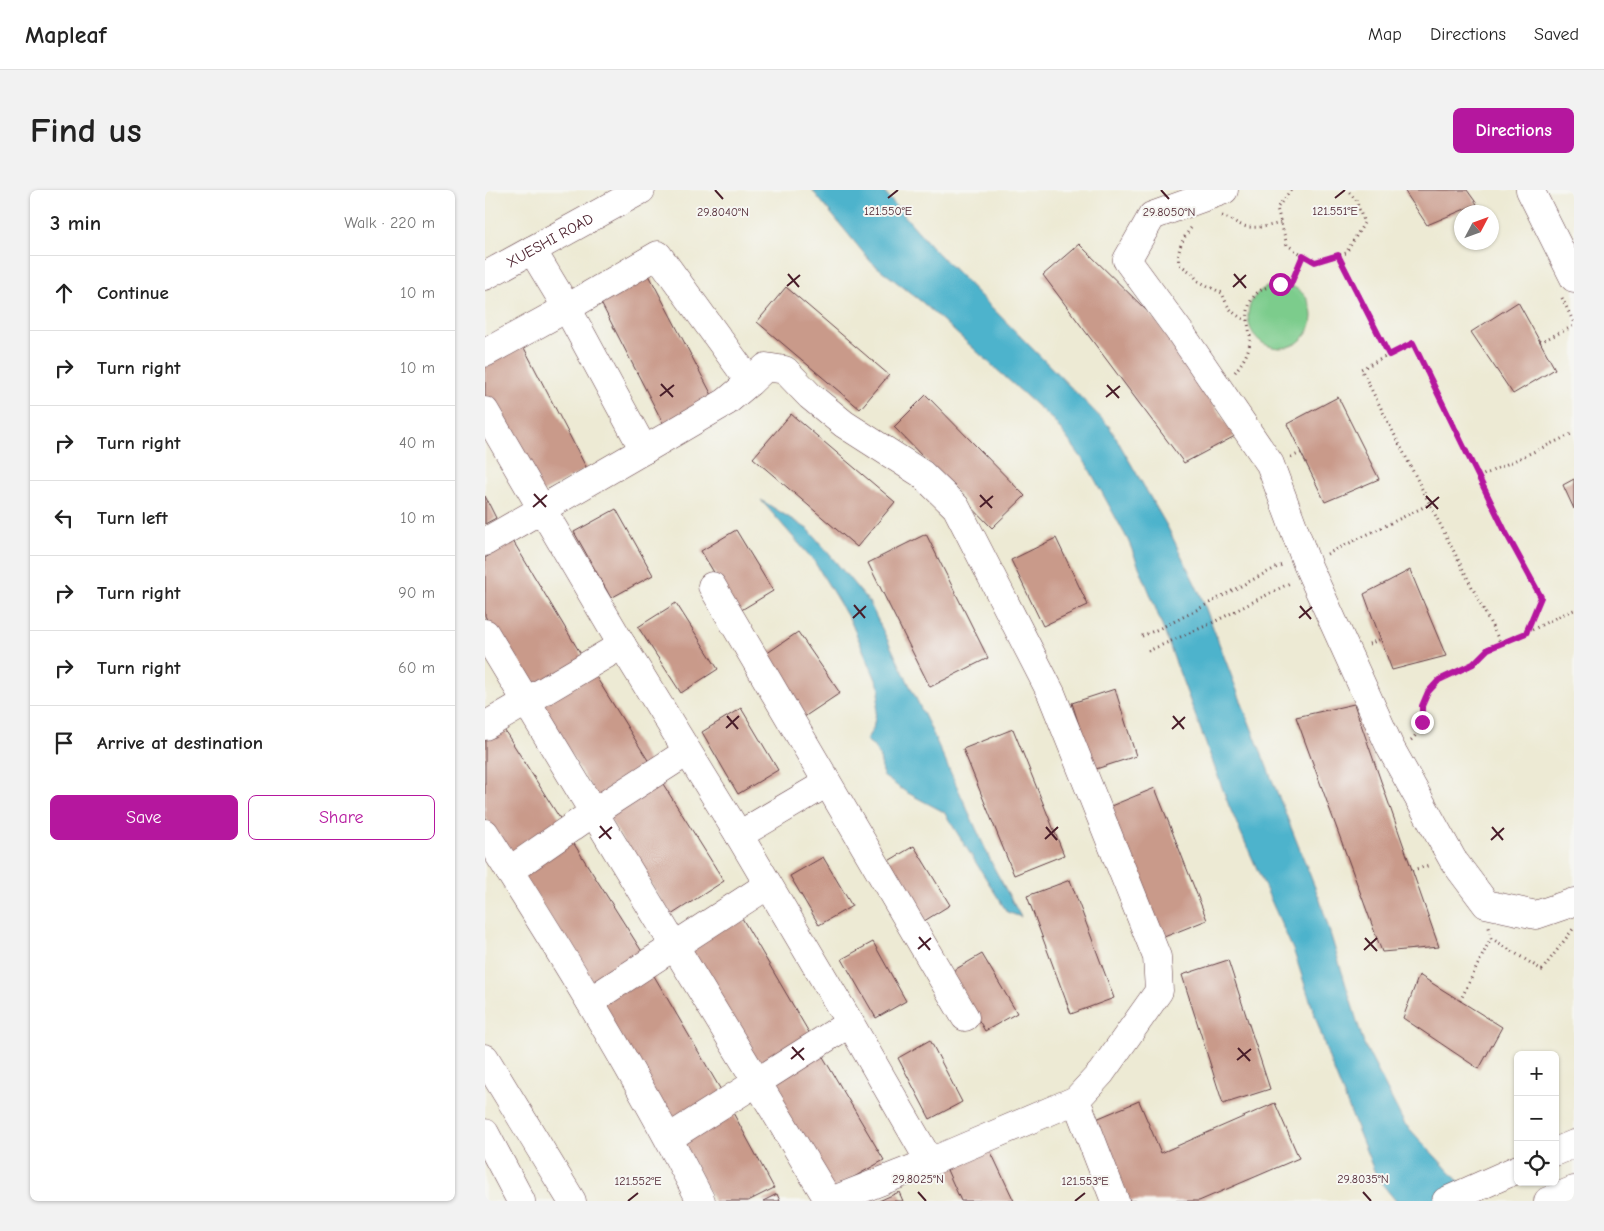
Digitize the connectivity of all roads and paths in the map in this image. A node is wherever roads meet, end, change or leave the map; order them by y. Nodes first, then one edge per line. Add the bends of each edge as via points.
1 (641, 190) edge
2 (1291, 190) edge
3 (1347, 190) edge
4 (1530, 190) edge
5 (1222, 203) edge
6 (1196, 222) dead end
7 (1281, 224) junction
8 (532, 250) junction
9 (1303, 255) junction
10 (1338, 255) junction
11 (485, 276) edge
12 (1574, 278) edge
13 (567, 308) junction
14 (1247, 321) junction
15 (1574, 326) edge
16 (1540, 342) dead end
17 (485, 353) edge
18 (1389, 355) junction
19 (749, 382) junction
20 (1217, 386) junction
21 (485, 411) edge
22 (1574, 434) edge
23 (643, 450) junction
24 (1479, 477) junction
25 (1430, 504) junction
26 (542, 509) junction
27 (485, 542) edge
28 (1307, 564) junction
29 (712, 586) dead end
30 (1574, 610) edge
31 (485, 633) edge
32 (1526, 633) junction
33 (1142, 636) dead end
34 (1501, 644) junction
35 (622, 645) junction
36 (1147, 652) dead end
37 (527, 701) junction
38 (485, 726) edge
39 (687, 752) junction
40 (1393, 753) junction
41 (827, 783) junction
42 (594, 812) junction
43 (485, 833) edge
44 (739, 836) junction
45 (509, 871) junction
46 (768, 885) junction
47 (1574, 902) edge
48 (1486, 904) junction
49 (1573, 929) edge
50 (1491, 938) junction
51 (675, 945) junction
52 (590, 1001) junction
53 (1460, 1001) dead end
54 (965, 1017) dead end
55 (850, 1023) junction
56 (485, 1058) edge
57 (757, 1082) junction
58 (1076, 1100) junction
59 (485, 1133) edge
60 (669, 1138) junction
61 (1574, 1144) edge
62 (1559, 1150) edge
63 (930, 1162) junction
64 (1514, 1171) edge
65 (1574, 1190) edge
66 (521, 1201) edge
67 (572, 1201) edge
68 (701, 1201) edge
69 (830, 1201) edge
70 (1115, 1201) edge
71 (1446, 1201) edge
72 (1548, 1201) edge

1 - 8 street, XUESHI ROAD
2 - 7 path via 1277,208
3 - 10 path via 1356,200 1364,223 1346,252
4 - 12 street
5 - 7 path via 1229,218 1243,226
5 - 20 street via 1152,216 1127,260
6 - 14 path via 1184,237 1178,253 1179,264 1198,281 1222,293 1234,314
7 - 9 path via 1287,245
8 - 11 street, XUESHI ROAD
8 - 13 street
9 - 10 path via 1315,262
9 - 14 path via 1290,286 1269,286 1252,299
10 - 18 path
13 - 17 street
13 - 19 street via 658,255
13 - 23 street
14 - 20 path via 1251,340 1244,360
15 - 16 path
18 - 24 path via 1413,343
18 - 25 path via 1361,369
19 - 23 street via 726,402
19 - 58 street via 766,367 785,370 844,424 922,474 956,507 1051,694 1157,958 1159,991 1101,1073
20 - 28 street via 1269,464
21 - 26 street
22 - 24 path
23 - 26 street
24 - 32 path via 1541,597
25 - 28 path
25 - 34 path
26 - 27 street
26 - 35 street
28 - 33 path via 1255,578
28 - 36 path via 1210,624
28 - 40 street
29 - 41 street
30 - 32 path
31 - 37 street
32 - 34 path
34 - 40 path via 1488,649 1473,664 1439,680 1428,692 1422,706 1422,722 1415,736
35 - 37 street
35 - 39 street
37 - 38 street
37 - 42 street
39 - 42 street
39 - 44 street
40 - 48 street via 1453,860
41 - 44 street
41 - 54 street
42 - 45 street
42 - 51 street
43 - 45 street
44 - 46 street
45 - 52 street
46 - 51 street
46 - 55 street
47 - 48 street via 1536,914
48 - 50 path
49 - 50 path via 1542,970
50 - 53 path
51 - 52 street
51 - 57 street
52 - 60 street
55 - 57 street
55 - 63 street
56 - 67 street
57 - 60 street
57 - 69 street
58 - 63 street
58 - 70 street
59 - 66 street
60 - 68 street
61 - 62 street
63 - 69 street
64 - 71 street
65 - 72 street

